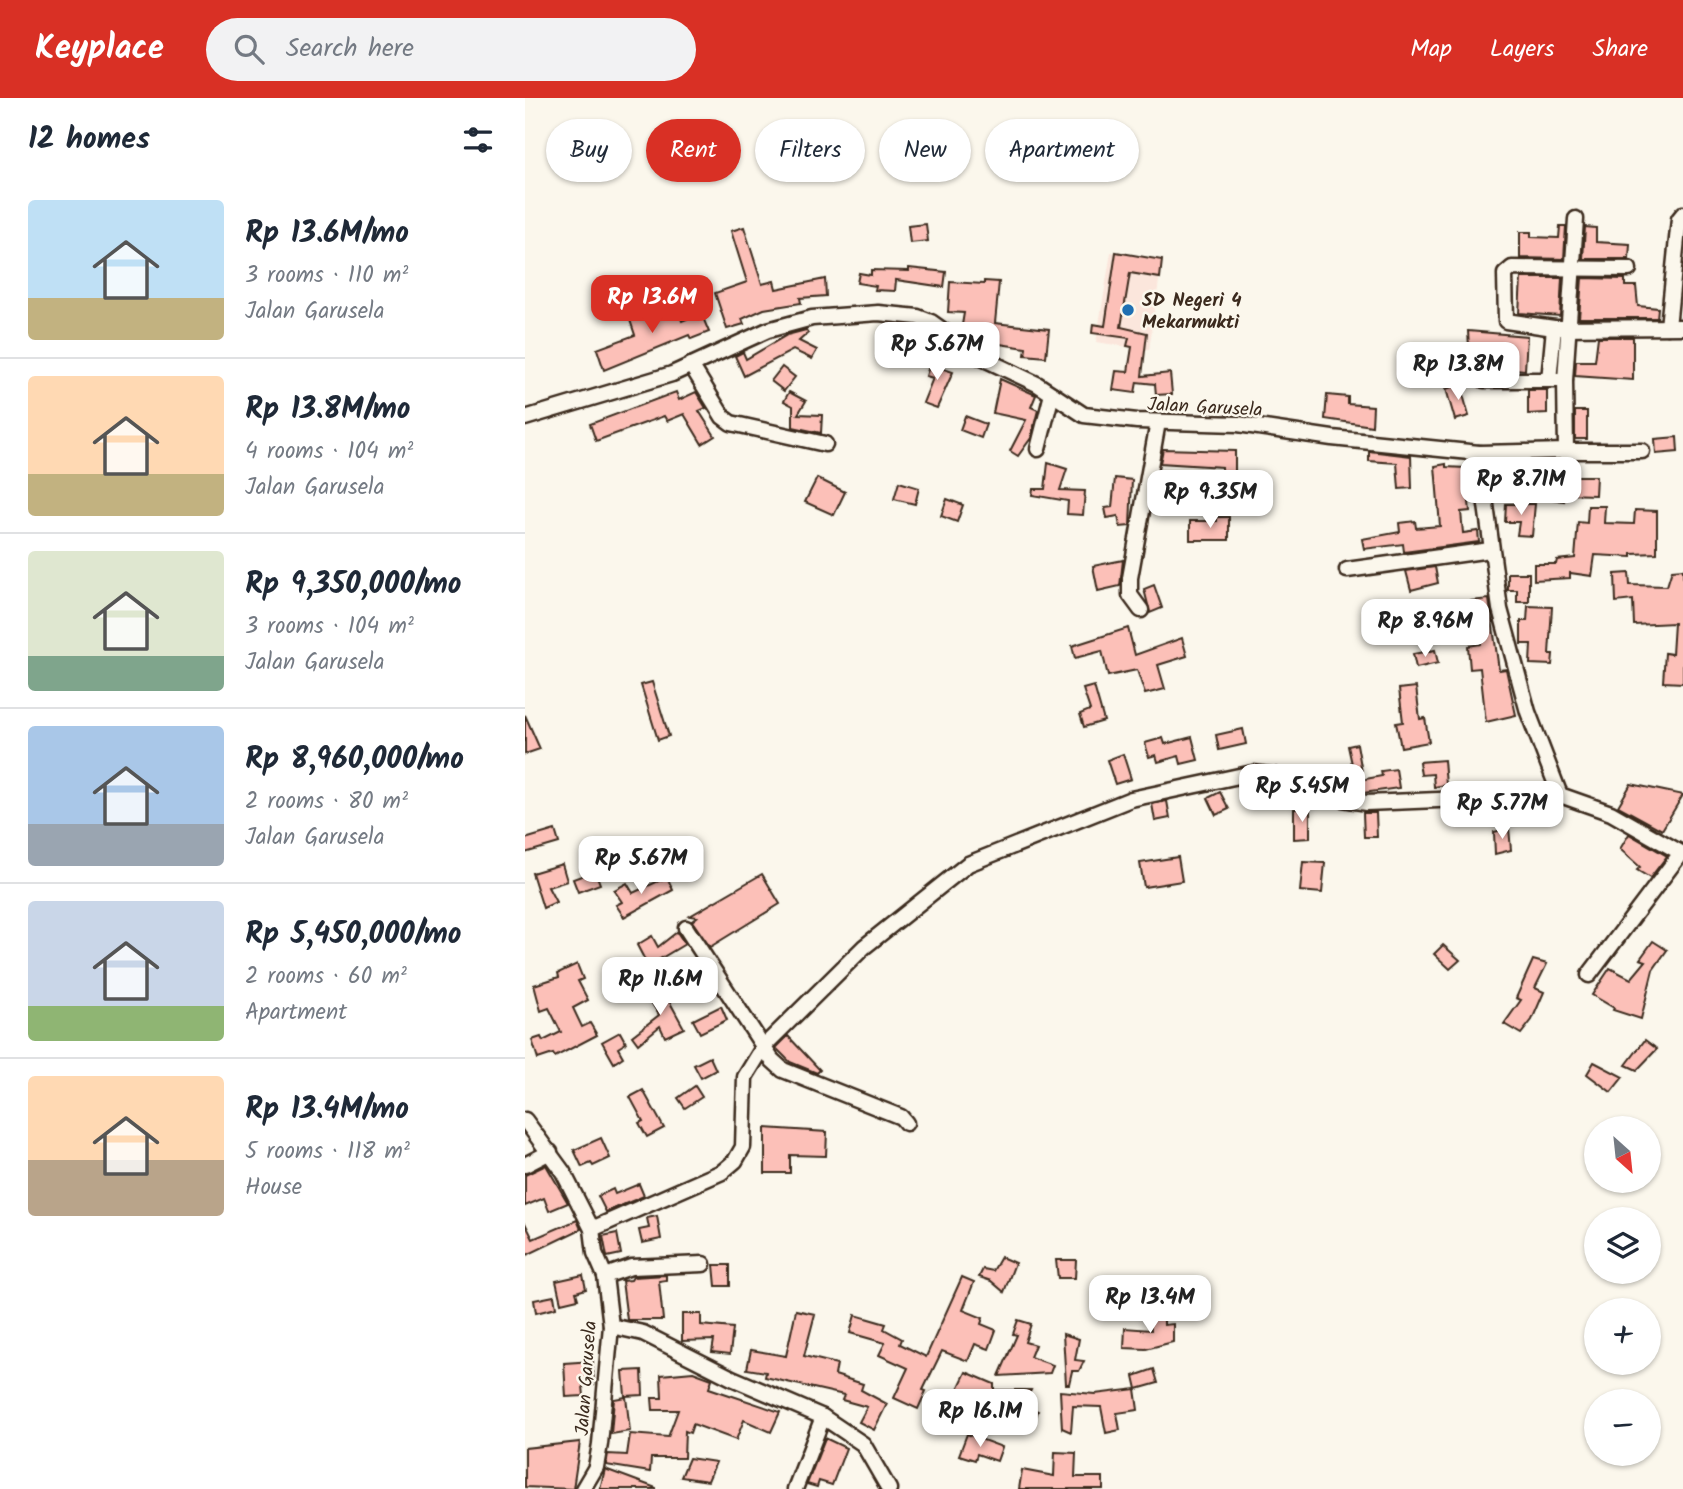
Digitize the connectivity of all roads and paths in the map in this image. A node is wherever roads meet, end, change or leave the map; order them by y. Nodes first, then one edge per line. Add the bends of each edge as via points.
1 (1683, 214) edge
2 (1576, 219) dead end
3 (1572, 269) junction
4 (1629, 269) dead end
5 (1675, 327) edge
6 (1554, 328) junction
7 (1569, 328) junction
8 (691, 365) junction
9 (1485, 380) dead end
10 (1549, 380) junction
11 (1566, 380) junction
12 (1052, 394) junction
13 (525, 418) edge
14 (1158, 422) junction
15 (825, 444) dead end
16 (1038, 449) dead end
17 (1566, 450) junction
18 (1642, 451) dead end
19 (1479, 453) junction
20 (1490, 550) junction
21 (1347, 570) dead end
22 (1141, 610) dead end
23 (1559, 795) junction
24 (1682, 854) edge
25 (686, 928) dead end
26 (1589, 975) dead end
27 (764, 1046) junction
28 (525, 1120) edge
29 (906, 1124) dead end
30 (550, 1152) junction
31 (525, 1165) edge
32 (592, 1229) junction
33 (703, 1264) dead end
34 (605, 1276) junction
35 (611, 1325) junction
36 (823, 1417) junction
37 (583, 1489) edge
38 (795, 1489) edge
39 (889, 1489) edge

1 - 5 street via 1679,219
2 - 3 street
3 - 4 street
3 - 6 street via 1512,268 1505,274 1506,321
3 - 7 street
5 - 7 street
6 - 7 street
6 - 10 street
7 - 11 street
8 - 12 street, Jalan Garusela via 768,330 812,318 877,313 931,322 982,358
8 - 13 street, Jalan Garusela
8 - 15 street via 731,423
9 - 10 street
10 - 11 street
11 - 17 street
12 - 14 street, Jalan Garusela via 1084,415
12 - 16 street
14 - 19 street, Jalan Garusela via 1238,424
14 - 22 street via 1130,578 1130,595
17 - 18 street, Jalan Garusela
17 - 19 street, Jalan Garusela
19 - 20 street
20 - 21 street
20 - 23 street via 1500,609 1528,712
23 - 24 street via 1611,813
23 - 27 street via 1366,803 1253,773 1131,799 968,864 864,947
24 - 26 street
25 - 27 street
27 - 29 street via 783,1070 901,1116
27 - 32 street via 745,1077 743,1147 735,1161 722,1172
28 - 30 street, Jalan Garusela
30 - 31 street
30 - 32 street, Jalan Garusela
32 - 34 street, Jalan Garusela via 595,1253
33 - 34 street via 631,1267
34 - 35 street, Jalan Garusela
35 - 36 street via 643,1333
35 - 37 street, Jalan Garusela via 596,1467
36 - 38 street
36 - 39 street via 863,1444

